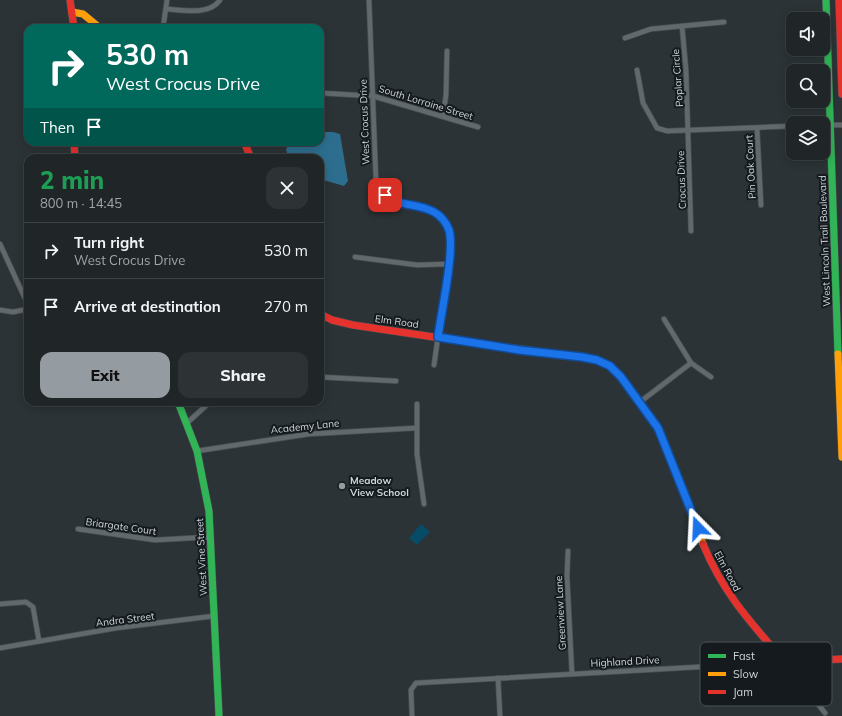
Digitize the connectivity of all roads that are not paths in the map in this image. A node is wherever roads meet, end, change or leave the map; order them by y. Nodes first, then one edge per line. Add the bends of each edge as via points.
1 (70, 0) edge
2 (167, 0) edge
3 (220, 0) edge
4 (369, 0) edge
5 (826, 0) edge
6 (839, 0) edge
7 (167, 9) junction
8 (72, 12) junction
9 (724, 22) dead end
10 (74, 24) edge
11 (95, 24) edge
12 (164, 24) edge
13 (682, 26) junction
14 (625, 38) dead end
15 (447, 51) dead end
16 (637, 70) dead end
17 (324, 93) edge
18 (842, 94) edge
19 (373, 96) junction
20 (443, 116) junction
21 (826, 116) edge
22 (830, 125) edge
23 (842, 125) edge
24 (786, 126) edge
25 (478, 127) dead end
26 (757, 128) junction
27 (688, 130) junction
28 (828, 160) edge
29 (760, 205) dead end
30 (692, 231) dead end
31 (0, 244) edge
32 (355, 257) dead end
33 (448, 264) junction
34 (24, 296) edge
35 (0, 310) edge
36 (24, 310) edge
37 (324, 316) edge
38 (664, 319) dead end
39 (438, 337) junction
40 (691, 363) junction
41 (434, 365) dead end
42 (324, 377) edge
43 (711, 377) dead end
44 (396, 381) dead end
45 (640, 402) junction
46 (417, 404) dead end
47 (180, 406) edge
48 (206, 406) edge
49 (187, 423) junction
50 (416, 428) junction
51 (197, 451) junction
52 (842, 457) edge
53 (424, 504) dead end
54 (78, 529) dead end
55 (210, 537) junction
56 (568, 551) dead end
57 (0, 604) edge
58 (214, 616) junction
59 (39, 641) junction
60 (768, 642) edge
61 (0, 648) edge
62 (842, 659) edge
63 (832, 660) edge
64 (700, 667) edge
65 (572, 674) junction
66 (498, 678) junction
67 (820, 706) edge
68 (825, 713) dead end
69 (219, 716) edge
70 (412, 716) edge
71 (500, 716) edge

1 - 8 main road
2 - 7 street
3 - 7 street via 209,8 196,11
4 - 19 street, West Crocus Drive
5 - 21 main road, West Lincoln Trail Boulevard
6 - 18 main road
7 - 12 street
8 - 10 main road
8 - 11 main road via 83,14
9 - 13 street
13 - 14 street via 652,29
13 - 27 street, Poplar Circle
15 - 20 street
16 - 27 street via 643,103 657,128 667,131
17 - 19 street, South Lorraine Street
19 - 20 street, South Lorraine Street
19 - 33 street, West Crocus Drive via 375,175 378,186 394,201 431,210 444,220 451,241
20 - 25 street, South Lorraine Street
22 - 23 street
24 - 26 street
26 - 27 street
26 - 29 street, Pin Oak Court
27 - 30 street, Crocus Drive
28 - 52 main road, West Lincoln Trail Boulevard
31 - 34 street
32 - 33 street via 417,265
33 - 39 street, West Crocus Drive
35 - 36 street via 12,312
37 - 39 main road, Elm Road via 339,322
38 - 40 street
39 - 41 street, West Crocus Drive
39 - 45 main road, Elm Road via 597,360 616,371
40 - 43 street
40 - 45 street
42 - 44 street
45 - 60 main road, Elm Road via 665,442 707,553 724,587
46 - 50 street
47 - 49 main road, West Vine Street
48 - 49 street
49 - 51 main road, West Vine Street
50 - 51 street, Academy Lane via 309,434
50 - 53 street
51 - 55 main road, West Vine Street via 206,488
54 - 55 street, Briargate Court via 155,540
55 - 58 main road, West Vine Street
56 - 65 street, Greenview Lane
57 - 59 street via 26,602 33,607
58 - 59 street, Andra Street
58 - 69 main road, West Vine Street
59 - 61 street, Andra Street
62 - 63 main road, Highland Drive
64 - 65 street, Highland Drive
65 - 66 street, Highland Drive
66 - 70 street, Highland Drive via 416,683 412,687
66 - 71 street
67 - 68 street, Elm Road

